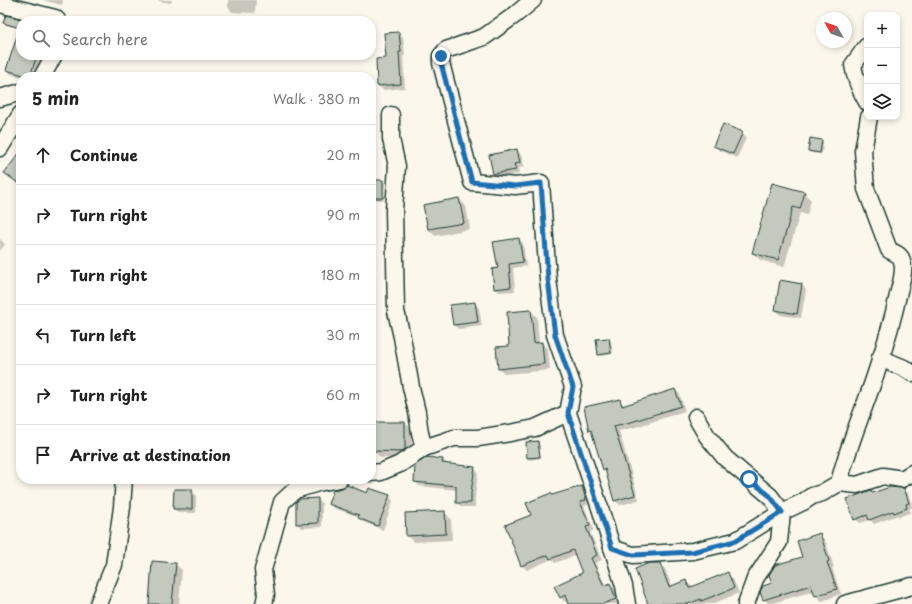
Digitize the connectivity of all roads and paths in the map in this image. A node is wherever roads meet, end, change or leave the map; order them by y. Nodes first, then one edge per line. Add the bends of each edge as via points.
1 (533, 0) edge
2 (0, 4) edge
3 (47, 16) edge
4 (865, 48) edge
5 (51, 60) edge
6 (45, 72) edge
7 (16, 93) edge
8 (864, 96) edge
9 (0, 98) edge
10 (391, 115) dead end
11 (868, 120) edge
12 (16, 122) edge
13 (0, 148) edge
14 (880, 358) junction
15 (912, 373) edge
16 (568, 413) junction
17 (696, 417) dead end
18 (424, 448) junction
19 (376, 472) edge
20 (912, 473) edge
21 (839, 483) junction
22 (124, 484) edge
23 (306, 484) edge
24 (295, 485) edge
25 (782, 512) junction
26 (612, 548) junction
27 (912, 586) edge
28 (98, 604) edge
29 (264, 604) edge
30 (627, 604) edge
31 (746, 604) edge
32 (845, 604) edge

1 - 16 street via 484,37 446,50 441,56 441,63 472,182 515,186 541,183 555,335 573,387
2 - 3 street
4 - 8 street via 853,65
5 - 6 street
7 - 9 street
10 - 18 street via 391,139 397,166 394,210 396,311
11 - 14 street via 863,151 866,189 889,250 898,254 902,260 903,271 895,312
12 - 13 street
14 - 15 street
14 - 21 street via 852,436
16 - 18 street via 535,428 484,437 454,438
16 - 26 street
17 - 25 street via 725,458 770,496
18 - 19 street via 400,464
20 - 21 street via 902,479 883,476 857,485
21 - 25 street
22 - 28 street via 114,565
23 - 24 street
24 - 29 street via 282,502 263,570 266,595
25 - 26 street via 735,541 692,552 633,555
25 - 31 street via 779,542 755,579
26 - 30 street
27 - 32 street

